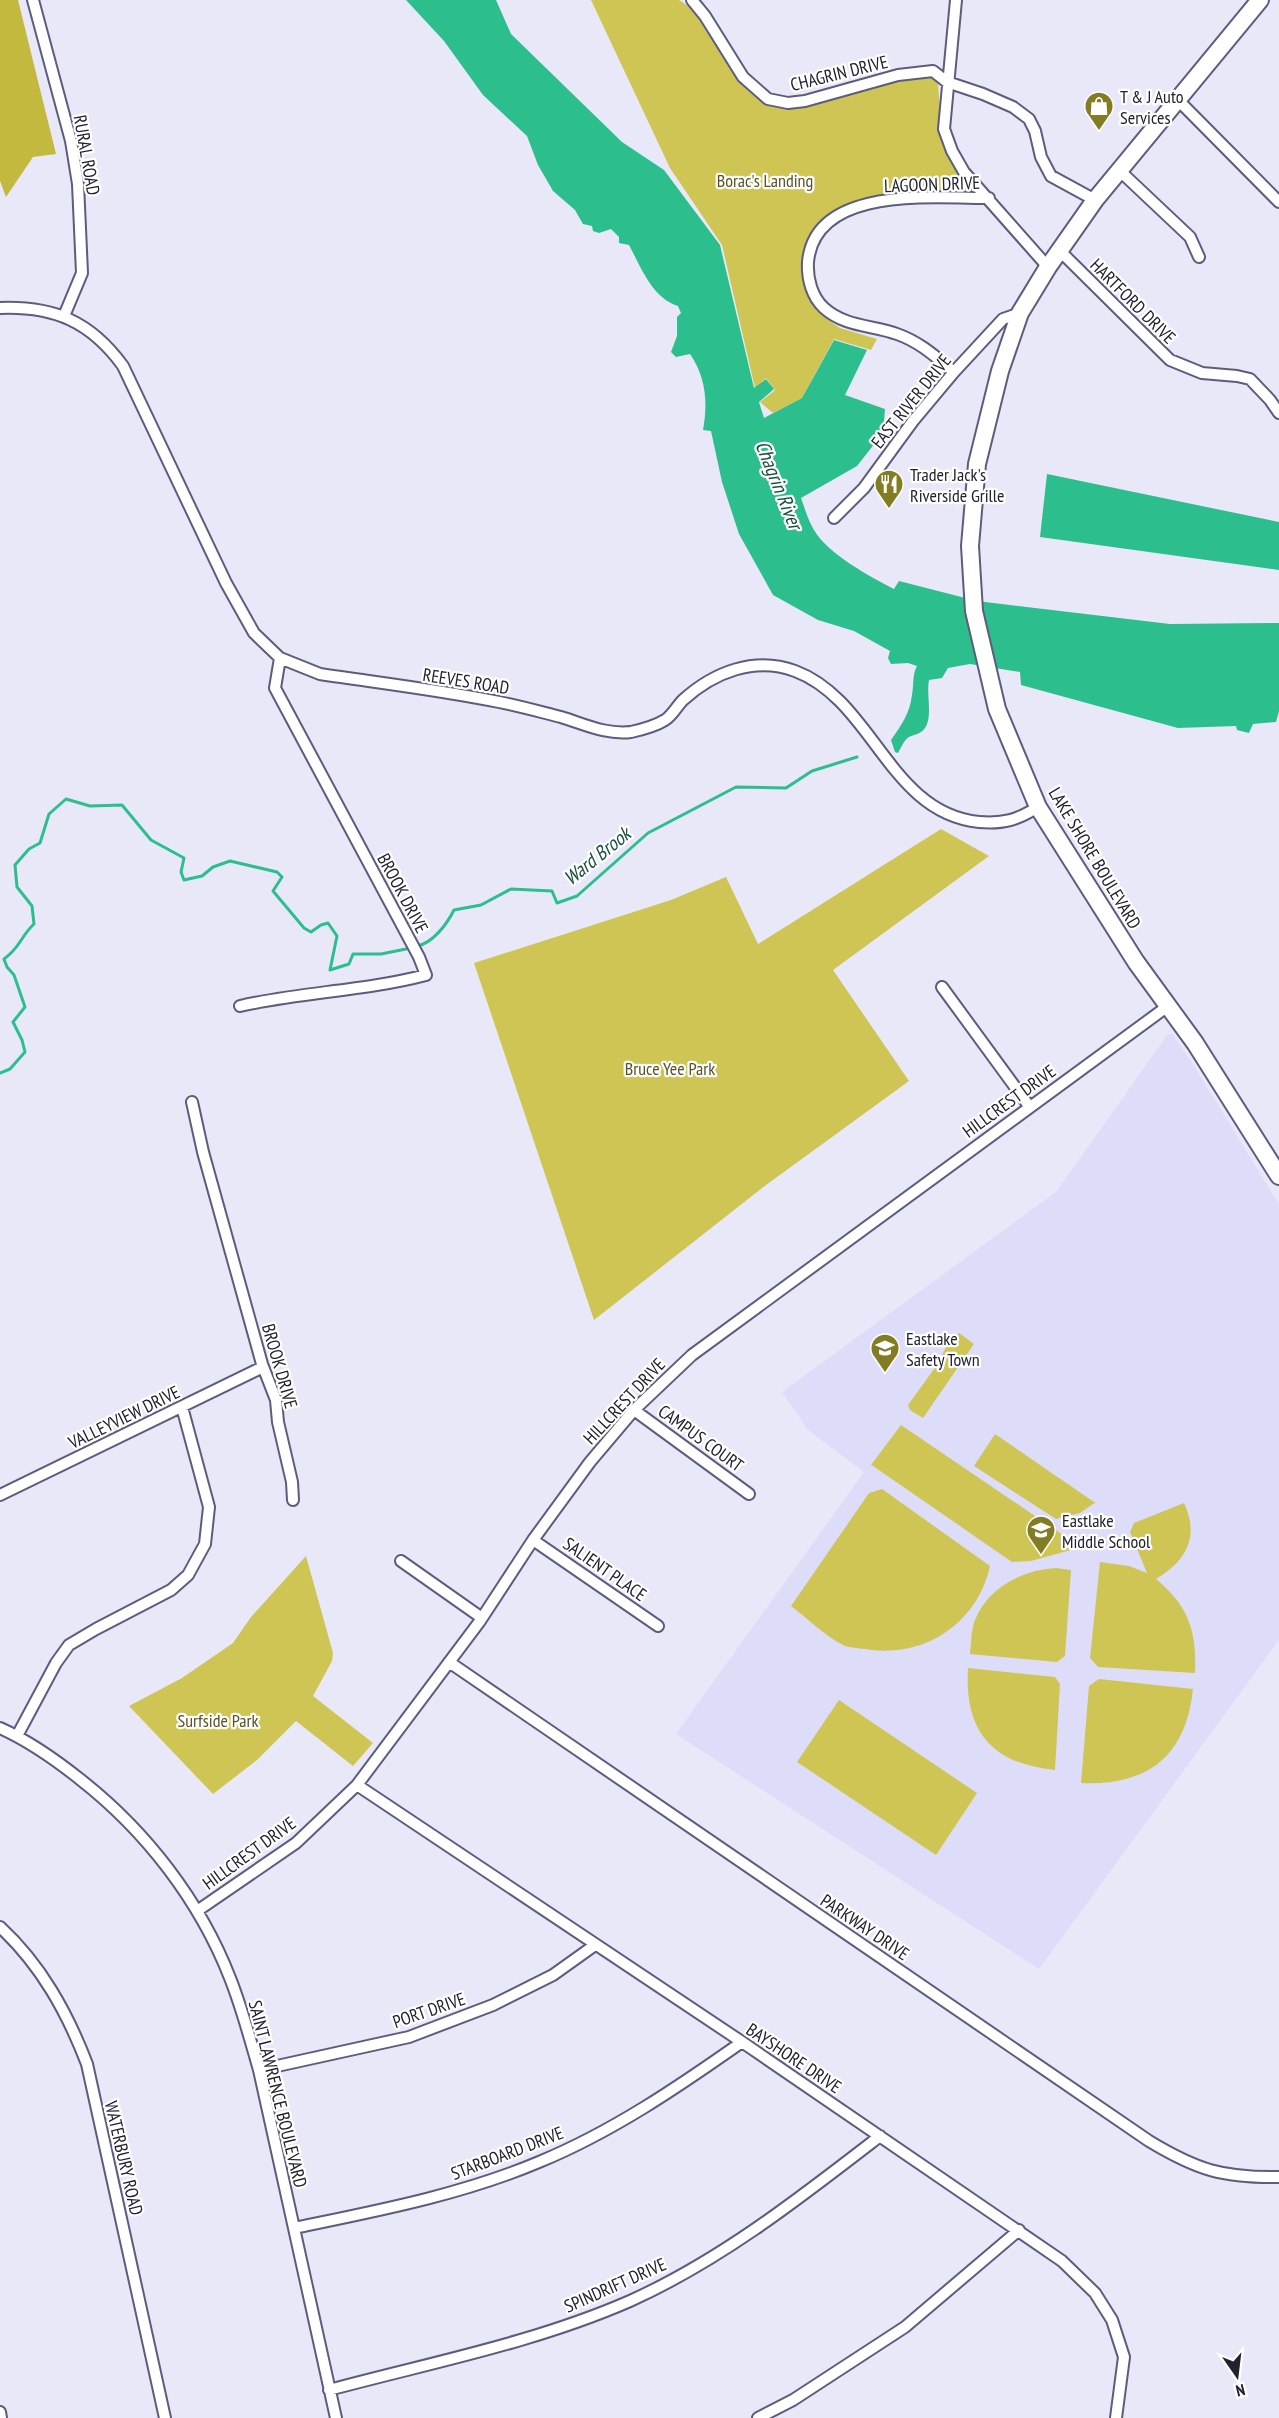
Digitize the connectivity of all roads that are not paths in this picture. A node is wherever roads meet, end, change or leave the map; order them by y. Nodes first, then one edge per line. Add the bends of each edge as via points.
1 (33, 0) edge
2 (692, 0) edge
3 (956, 0) edge
4 (1260, 0) edge
5 (947, 82) junction
6 (1178, 100) junction
7 (1120, 171) junction
8 (989, 198) junction
9 (1095, 200) junction
10 (1279, 202) edge
11 (1059, 250) junction
12 (1198, 257) dead end
13 (1048, 267) junction
14 (0, 308) edge
15 (1020, 313) junction
16 (64, 316) junction
17 (954, 372) junction
18 (1279, 413) edge
19 (834, 518) dead end
20 (280, 658) junction
21 (1038, 807) junction
22 (942, 987) dead end
23 (240, 1006) dead end
24 (1168, 1006) junction
25 (192, 1102) dead end
26 (1029, 1107) junction
27 (1279, 1176) edge
28 (263, 1367) junction
29 (182, 1407) junction
30 (634, 1410) junction
31 (749, 1494) dead end
32 (0, 1496) edge
33 (293, 1500) dead end
34 (533, 1540) junction
35 (401, 1560) dead end
36 (482, 1618) junction
37 (657, 1626) dead end
38 (449, 1662) junction
39 (0, 1728) edge
40 (17, 1736) junction
41 (357, 1785) junction
42 (197, 1911) junction
43 (0, 1928) edge
44 (595, 1945) junction
45 (742, 2042) junction
46 (259, 2070) junction
47 (879, 2136) junction
48 (1279, 2177) edge
49 (294, 2228) junction
50 (1019, 2230) junction
51 (329, 2390) junction
52 (0, 2412) edge
53 (1, 2418) edge
54 (165, 2418) edge
55 (336, 2418) edge
56 (758, 2418) edge
57 (1116, 2418) edge

1 - 16 street, RURAL ROAD via 71,141 78,184 82,273
2 - 5 street, CHAGRIN DRIVE via 743,77 768,99 806,101 898,75 933,70
3 - 5 street
4 - 6 main road, LAKE SHORE BOULEVARD
5 - 8 street via 944,129 964,172
5 - 9 street via 1003,103 1029,119 1051,176
6 - 7 main road, LAKE SHORE BOULEVARD
6 - 10 street
7 - 9 main road, LAKE SHORE BOULEVARD
7 - 12 street via 1190,237
8 - 13 street, LAGOON DRIVE
8 - 17 street, LAGOON DRIVE via 891,198 846,212 826,224 809,252 807,272 813,293 824,308 843,320 895,333 920,344
9 - 11 main road, LAKE SHORE BOULEVARD
11 - 13 main road, LAKE SHORE BOULEVARD
11 - 18 street, HARTFORD DRIVE via 1170,360 1202,373 1250,379
13 - 15 main road, LAKE SHORE BOULEVARD
14 - 16 street, REEVES ROAD via 30,308
15 - 17 street, EAST RIVER DRIVE via 1003,319
15 - 21 main road, LAKE SHORE BOULEVARD via 1000,371 977,464 970,546 974,610 997,709
16 - 20 street, REEVES ROAD via 89,329 123,366 226,584 254,633
17 - 19 street, EAST RIVER DRIVE via 912,421 864,488
20 - 21 street, REEVES ROAD via 320,674 499,702 601,731 631,732 665,720 706,683 730,670 761,664 783,668 822,685 898,775 927,803 946,814 988,823 1016,820
20 - 23 street, BROOK DRIVE via 275,688 426,975
21 - 24 main road, LAKE SHORE BOULEVARD
22 - 26 street
24 - 26 street, HILLCREST DRIVE
24 - 27 main road, LAKE SHORE BOULEVARD
25 - 28 street, BROOK DRIVE
26 - 30 street, HILLCREST DRIVE via 692,1355
28 - 29 street, VALLEYVIEW DRIVE
28 - 33 street, BROOK DRIVE via 276,1400
29 - 32 street, VALLEYVIEW DRIVE
29 - 40 street via 209,1506 205,1544 188,1575 171,1590 69,1645
30 - 31 street, CAMPUS COURT
30 - 34 street, HILLCREST DRIVE
34 - 36 street, HILLCREST DRIVE
34 - 37 street, SALIENT PLACE
35 - 36 street
36 - 38 street, HILLCREST DRIVE
38 - 41 street, HILLCREST DRIVE
38 - 48 street, PARKWAY DRIVE via 1149,2141 1183,2162 1218,2174
39 - 40 street, SAINT LAWRENCE BOULEVARD
40 - 42 street, SAINT LAWRENCE BOULEVARD via 105,1799 165,1864
41 - 42 street, HILLCREST DRIVE via 296,1843
41 - 44 street, BAYSHORE DRIVE
42 - 46 street, SAINT LAWRENCE BOULEVARD via 230,1977
43 - 54 street, WATERBURY ROAD via 44,1977 87,2064
44 - 45 street, BAYSHORE DRIVE
44 - 46 street, PORT DRIVE via 553,1975 493,2006 409,2037
45 - 47 street, BAYSHORE DRIVE
45 - 49 street, STARBOARD DRIVE via 608,2130 538,2163 442,2195
46 - 49 street, SAINT LAWRENCE BOULEVARD
47 - 50 street, BAYSHORE DRIVE
47 - 51 street, SPINDRIFT DRIVE via 771,2219 630,2301 542,2334
49 - 51 street, SAINT LAWRENCE BOULEVARD
50 - 56 street via 905,2327 793,2400
50 - 57 street, BAYSHORE DRIVE via 1062,2261 1095,2293 1112,2319 1124,2357
51 - 55 street, SAINT LAWRENCE BOULEVARD
52 - 53 street

